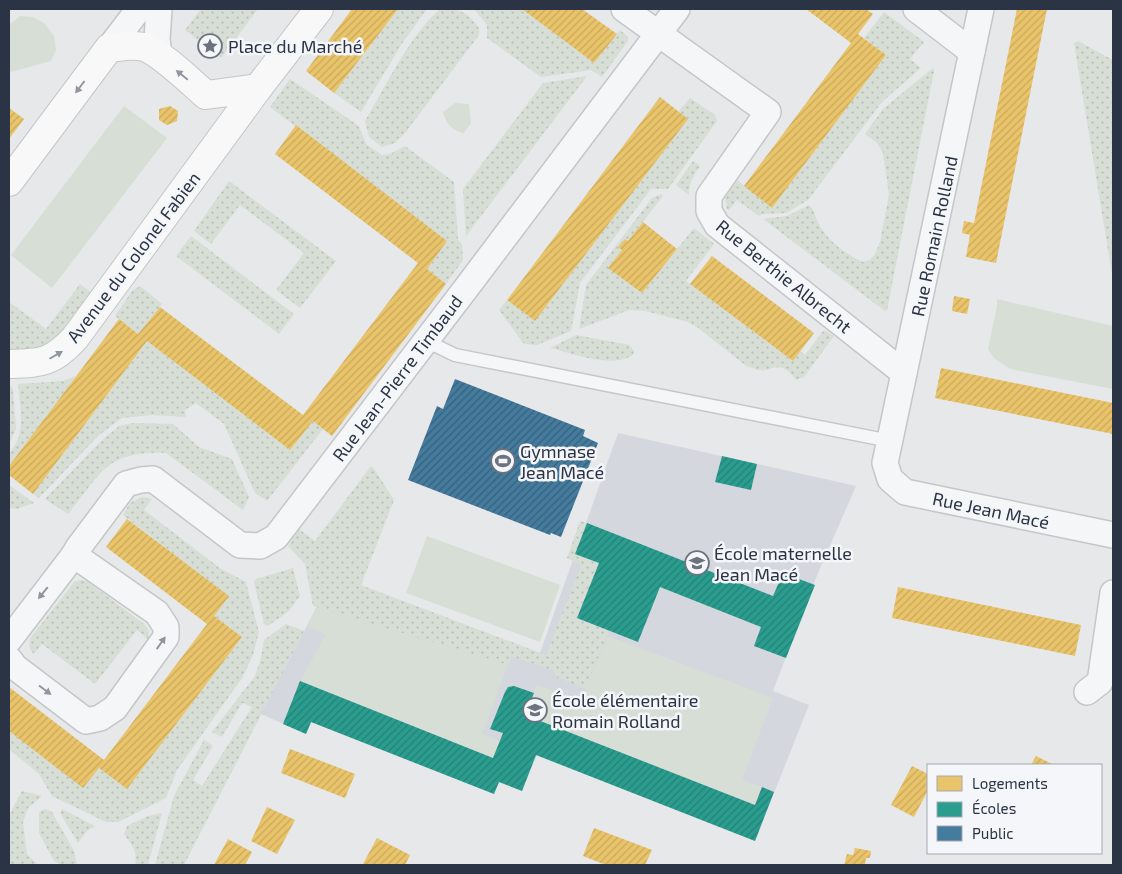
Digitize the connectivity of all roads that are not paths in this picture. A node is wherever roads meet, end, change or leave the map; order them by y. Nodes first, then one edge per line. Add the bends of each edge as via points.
1 (139, 9) edge
2 (159, 9) edge
3 (319, 9) edge
4 (624, 9) edge
5 (677, 9) edge
6 (916, 9) edge
7 (981, 9) edge
8 (658, 35) junction
9 (109, 48) junction
10 (972, 52) junction
11 (159, 56) junction
12 (258, 88) junction
13 (206, 95) junction
14 (219, 142) junction
15 (9, 182) edge
16 (426, 341) junction
17 (9, 364) edge
18 (904, 373) junction
19 (888, 452) junction
20 (1113, 535) edge
21 (74, 555) junction
22 (1113, 593) edge
23 (9, 640) edge
24 (9, 659) edge
25 (1087, 692) dead end

1 - 9 street
2 - 11 street
3 - 12 street, Avenue du Colonel Fabien
4 - 8 street, Rue Berthie Albrecht
5 - 8 street, Rue Jean-Pierre Timbaud
6 - 10 street
7 - 10 street, Rue Romain Rolland
8 - 16 street, Rue Jean-Pierre Timbaud
8 - 18 street, Rue Berthie Albrecht via 768,112 709,196 709,211 717,225
9 - 11 street via 136,46
9 -> 15 street
10 - 18 street, Rue Romain Rolland
13 -> 11 street
12 - 13 street
12 - 14 street, Avenue du Colonel Fabien
13 - 14 street via 214,114
17 -> 14 street, Avenue du Colonel Fabien via 47,360 62,352
16 - 19 lane via 455,355
16 - 21 street, Rue Jean-Pierre Timbaud via 276,537 260,546 240,545 154,479 142,480 126,484
18 - 19 street, Rue Romain Rolland
19 - 20 street, Rue Jean Macé via 890,479 905,492
21 -> 23 street, Rue Jean-Pierre Timbaud
24 -> 21 street via 86,721 100,718 114,708 166,636 166,627 157,613
22 - 25 street via 1100,682

